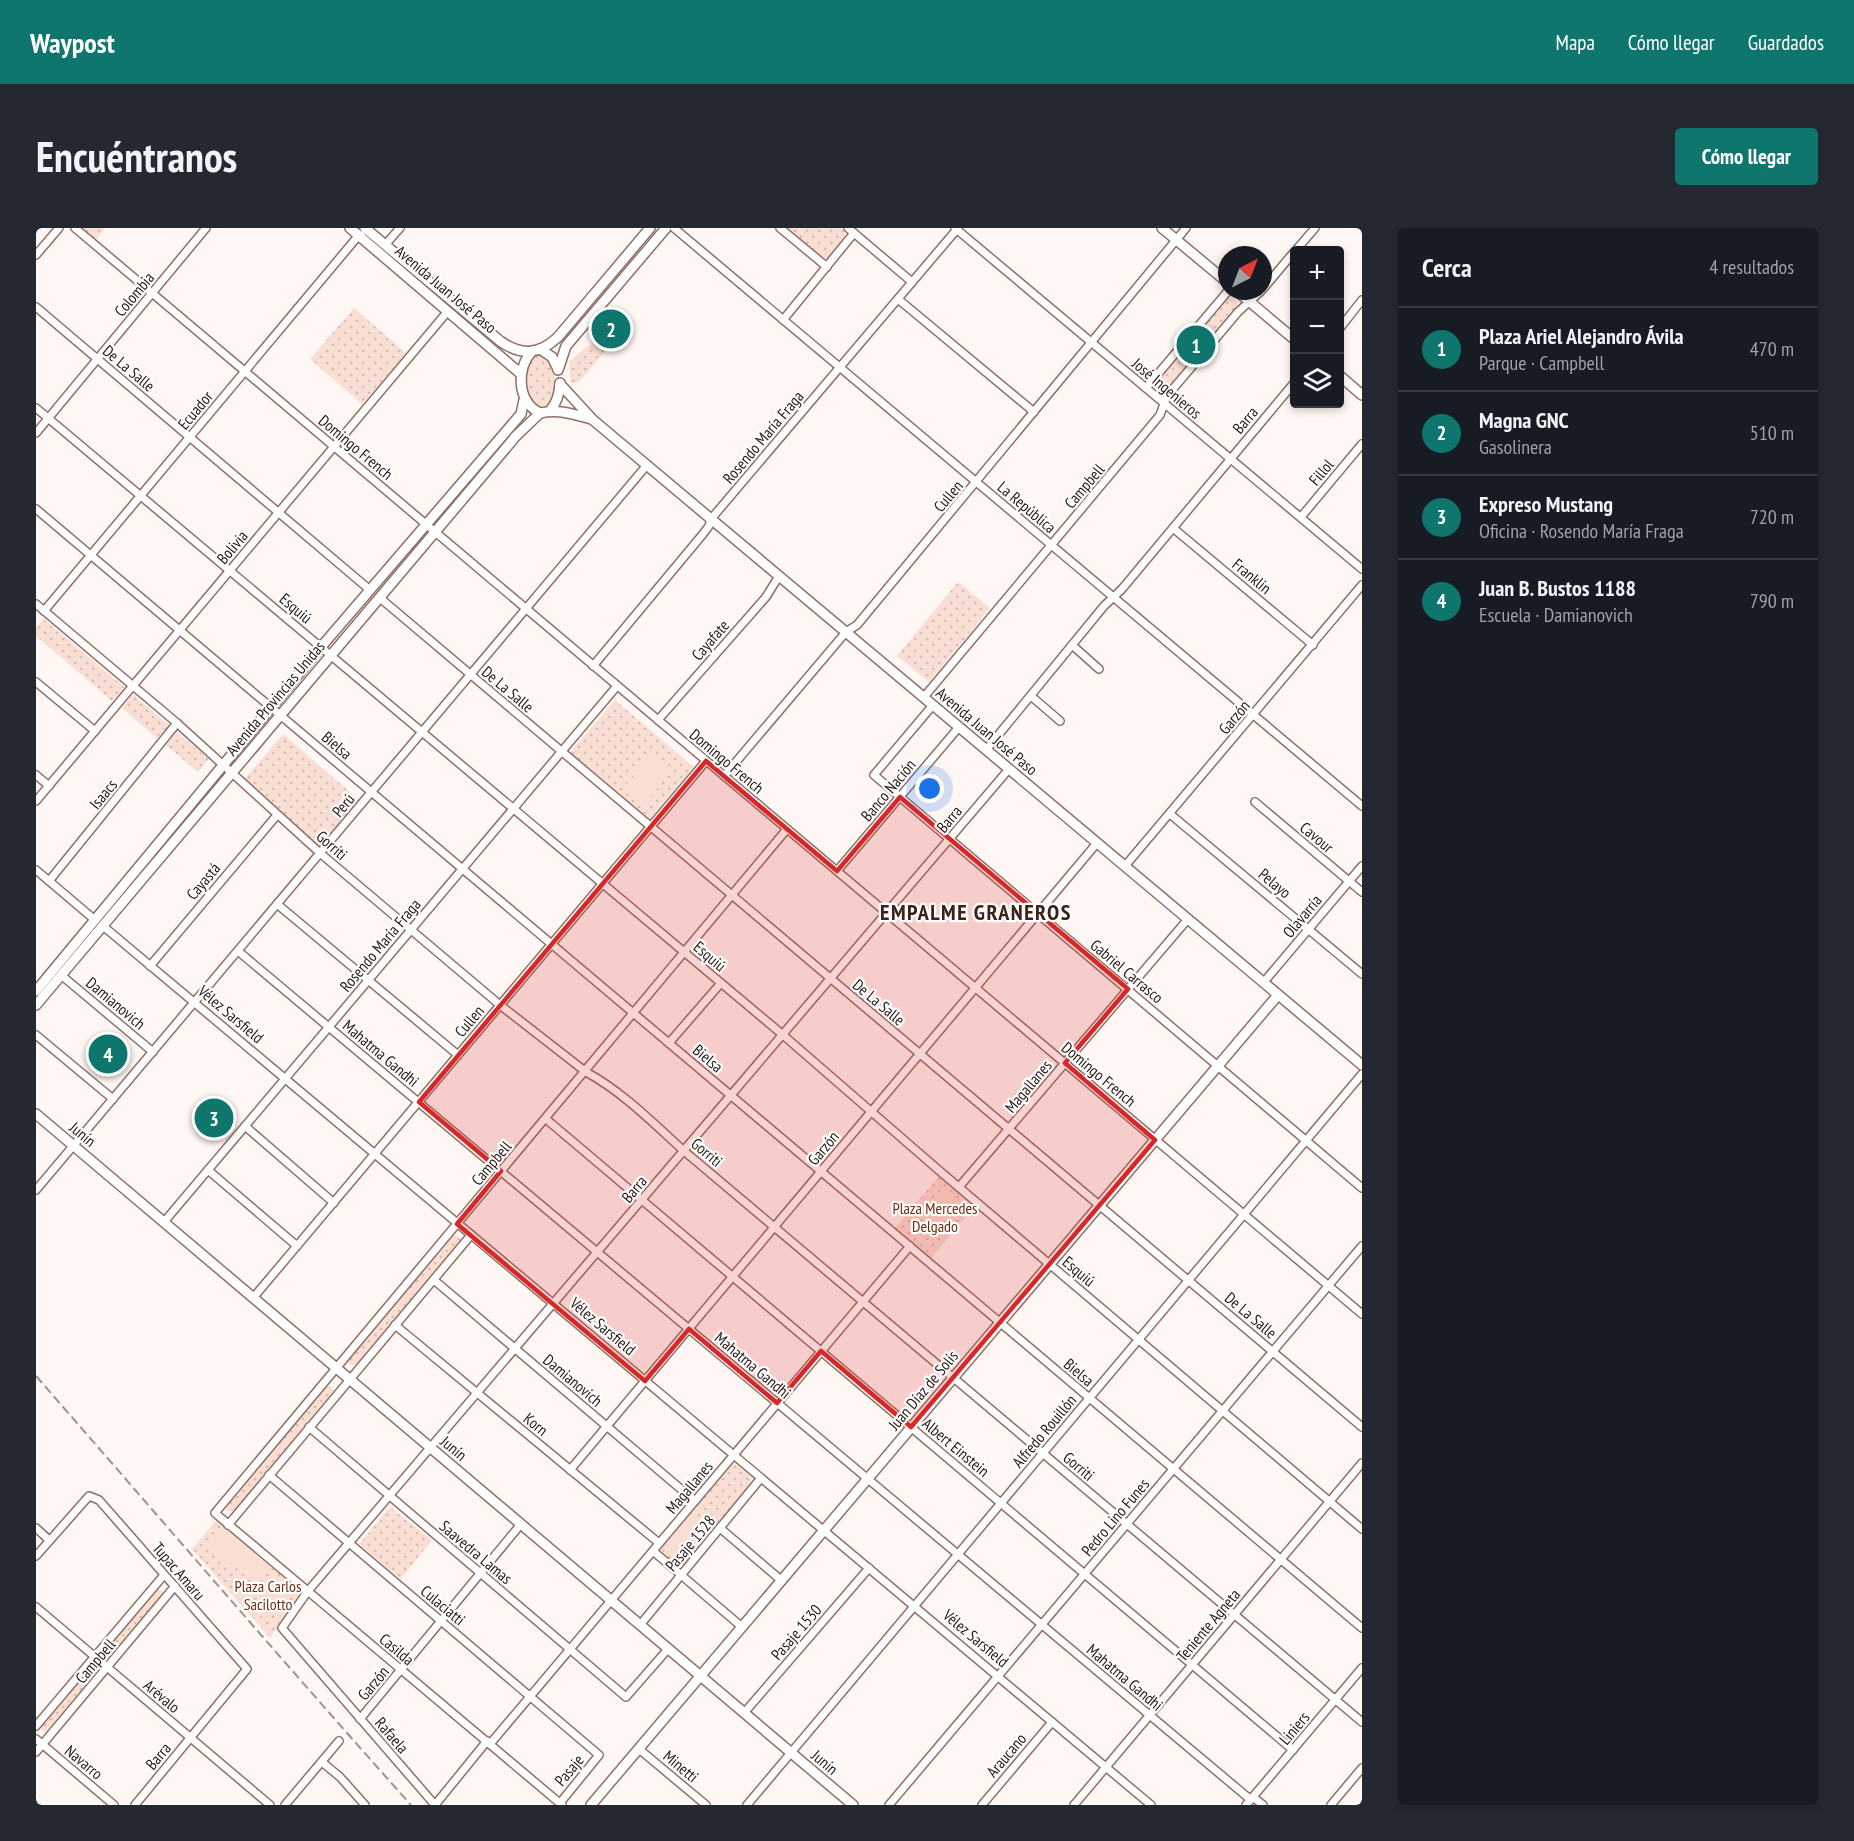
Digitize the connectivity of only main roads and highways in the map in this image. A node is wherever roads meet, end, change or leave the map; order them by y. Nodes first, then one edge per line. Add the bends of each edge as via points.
1 (350, 228) edge
2 (650, 228) edge
3 (666, 228) edge
4 (1162, 228) edge
5 (364, 231) edge
6 (1218, 275) edge
7 (1248, 300) edge
8 (1290, 336) edge
9 (536, 350) junction
10 (558, 370) junction
11 (521, 374) junction
12 (1344, 379) edge
13 (560, 384) junction
14 (1362, 395) edge
15 (524, 400) junction
16 (545, 412) junction
17 (593, 420) junction
18 (99, 923) junction
19 (36, 991) edge
20 (1278, 994) junction
21 (36, 1005) edge
22 (1362, 1065) edge
23 (36, 1114) edge
24 (700, 1676) junction
25 (591, 1805) edge
26 (853, 1805) edge

1 - 5 main road, Avenida Juan José Paso
2 - 9 main road via 558,337
3 - 10 main road via 566,346
4 - 6 main road
5 - 9 main road, Avenida Juan José Paso via 385,244 500,341 521,352
5 - 11 main road, Avenida Juan José Paso
7 - 8 main road
9 - 10 main road via 552,357
9 - 11 main road
10 - 13 main road
11 - 15 main road
12 - 14 main road
13 - 16 main road via 556,404
13 - 17 main road, Avenida Juan José Paso
15 - 16 main road via 534,410
15 - 18 main road, Avenida Provincias Unidas via 520,414 271,707
16 - 17 main road, Avenida Juan José Paso via 566,412
16 - 18 main road, Avenida Provincias Unidas via 516,436
17 - 20 main road, Avenida Juan José Paso
18 - 19 main road, Avenida Provincias Unidas
18 - 21 main road, Avenida Provincias Unidas
20 - 22 main road, Avenida Juan José Paso
20 - 24 main road, Juan Díaz de Solís
23 - 24 main road, Junín
24 - 25 main road, Juan Díaz de Solís
24 - 26 main road, Junín

